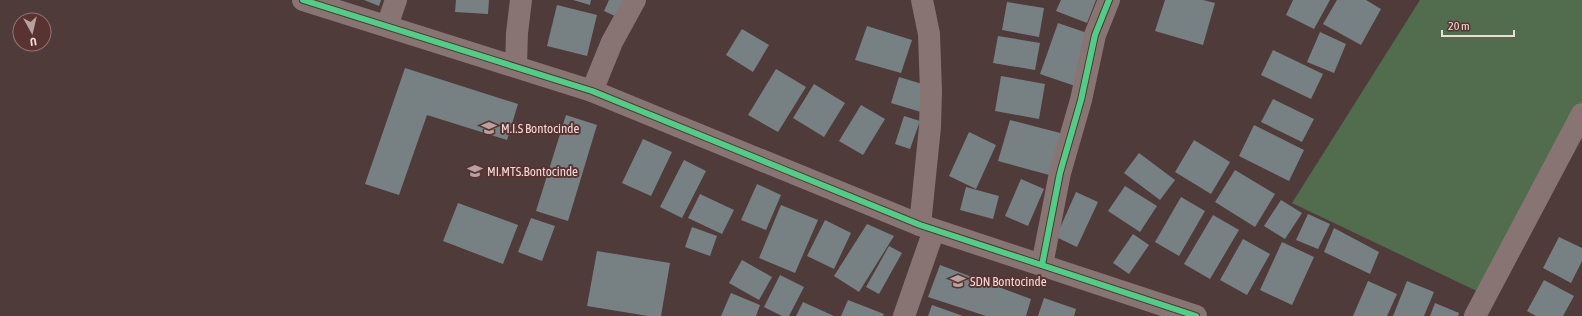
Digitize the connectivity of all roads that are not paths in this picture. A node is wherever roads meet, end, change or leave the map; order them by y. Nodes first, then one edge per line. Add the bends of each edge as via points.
1 (303, 0) edge
2 (396, 0) edge
3 (521, 0) edge
4 (635, 0) edge
5 (922, 0) edge
6 (1109, 0) edge
7 (387, 26) junction
8 (516, 66) junction
9 (592, 91) junction
10 (1582, 114) edge
11 (927, 228) junction
12 (1042, 265) junction
13 (904, 316) edge
14 (1196, 316) edge
15 (1474, 316) edge

1 - 7 street
2 - 7 street
3 - 8 street
4 - 9 street via 612,42
5 - 11 street via 929,34 931,91
6 - 12 street via 1095,35 1081,100 1060,173
7 - 8 street
8 - 9 street
9 - 11 street
10 - 15 street
11 - 12 street
11 - 13 street
12 - 14 street

